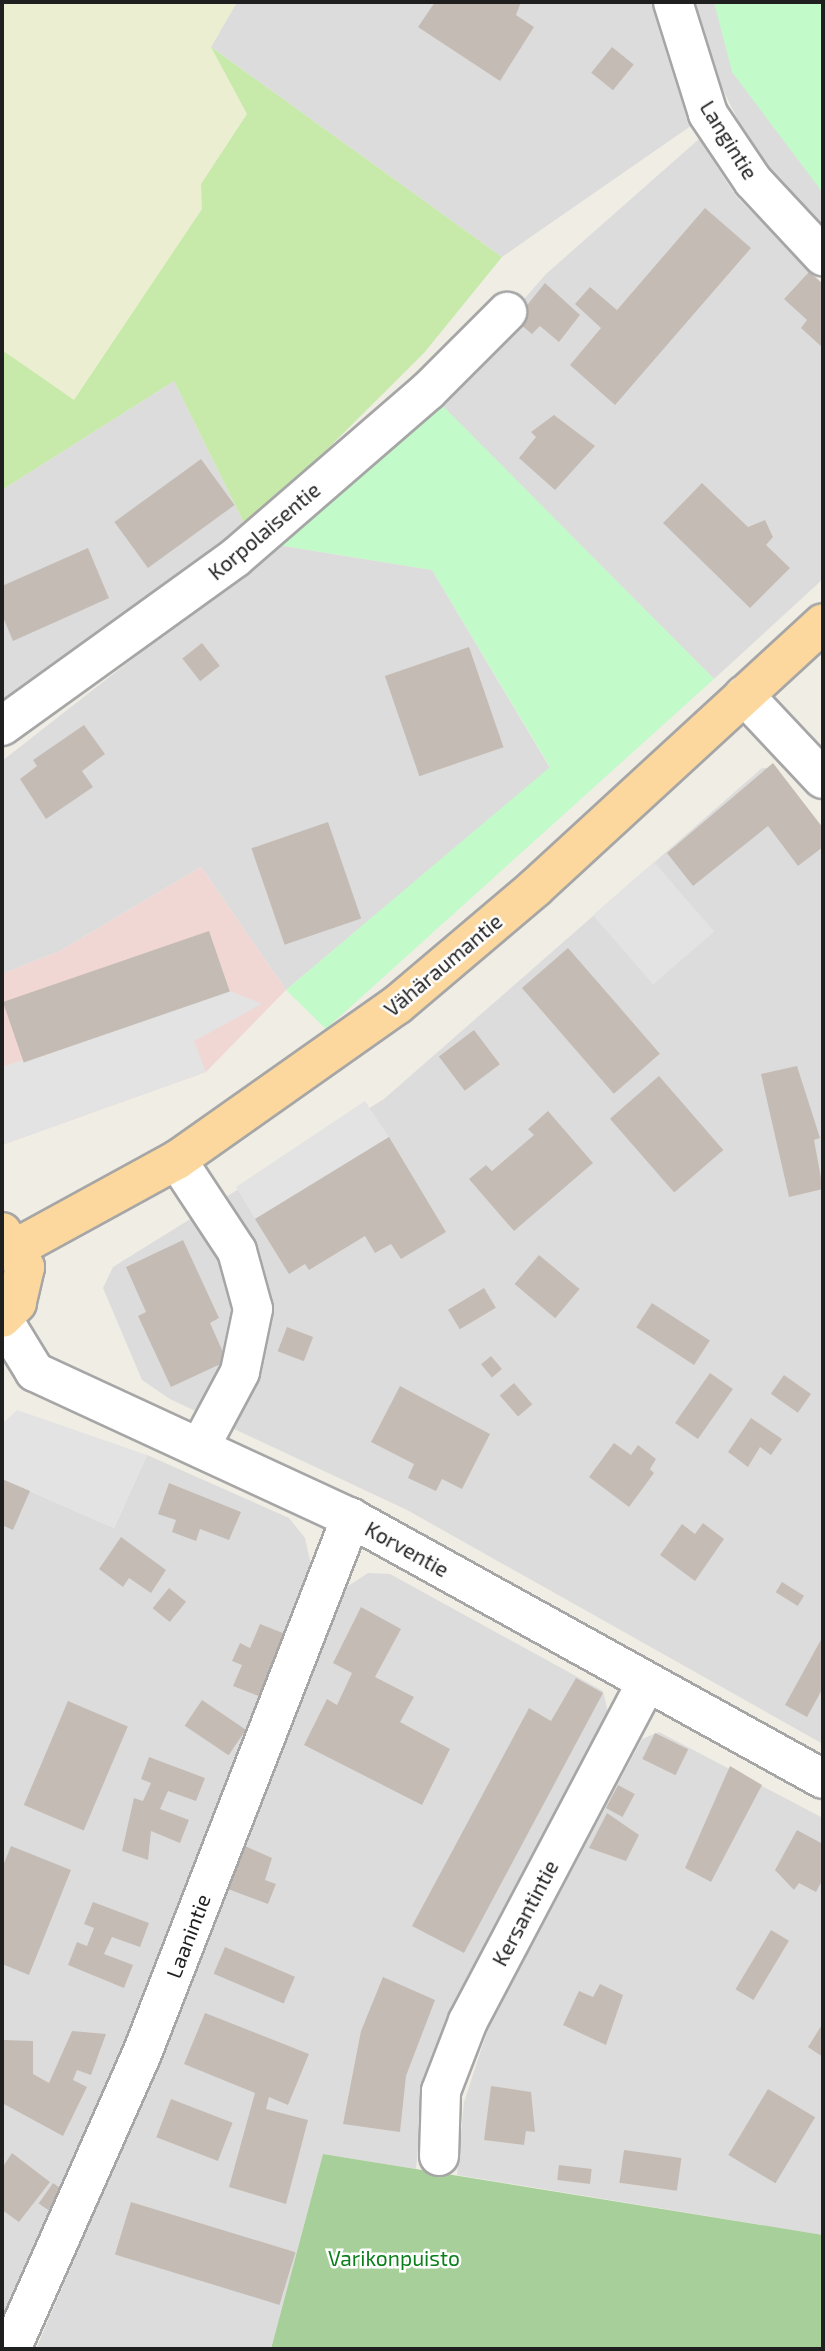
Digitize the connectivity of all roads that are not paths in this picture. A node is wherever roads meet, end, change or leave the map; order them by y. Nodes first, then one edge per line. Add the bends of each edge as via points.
1 (673, 2) edge
2 (823, 256) edge
3 (507, 312) dead end
4 (823, 623) edge
5 (744, 695) junction
6 (2, 726) edge
7 (823, 779) edge
8 (177, 1160) junction
9 (10, 1239) edge
10 (2, 1318) edge
11 (200, 1447) junction
12 (351, 1518) junction
13 (647, 1682) junction
14 (823, 1779) edge
15 (439, 2156) dead end
16 (11, 2349) edge

1 - 2 street, Langintie via 708,114 753,181
3 - 6 street, Korpolaisentie via 428,391 235,558
4 - 5 main road, Vähäraumantie
5 - 7 street
5 - 8 main road, Vähäraumantie via 397,1005
8 - 9 main road, Vähäraumantie
8 - 11 street via 237,1251 253,1309 240,1372
9 - 10 main road via 24,1286
10 - 11 street, Korventie via 35,1372
11 - 12 street, Korventie
12 - 13 street, Korventie
12 - 16 street, Laanintie via 141,2056
13 - 14 street, Korventie
13 - 15 street, Kersantintie via 468,2021 442,2091

